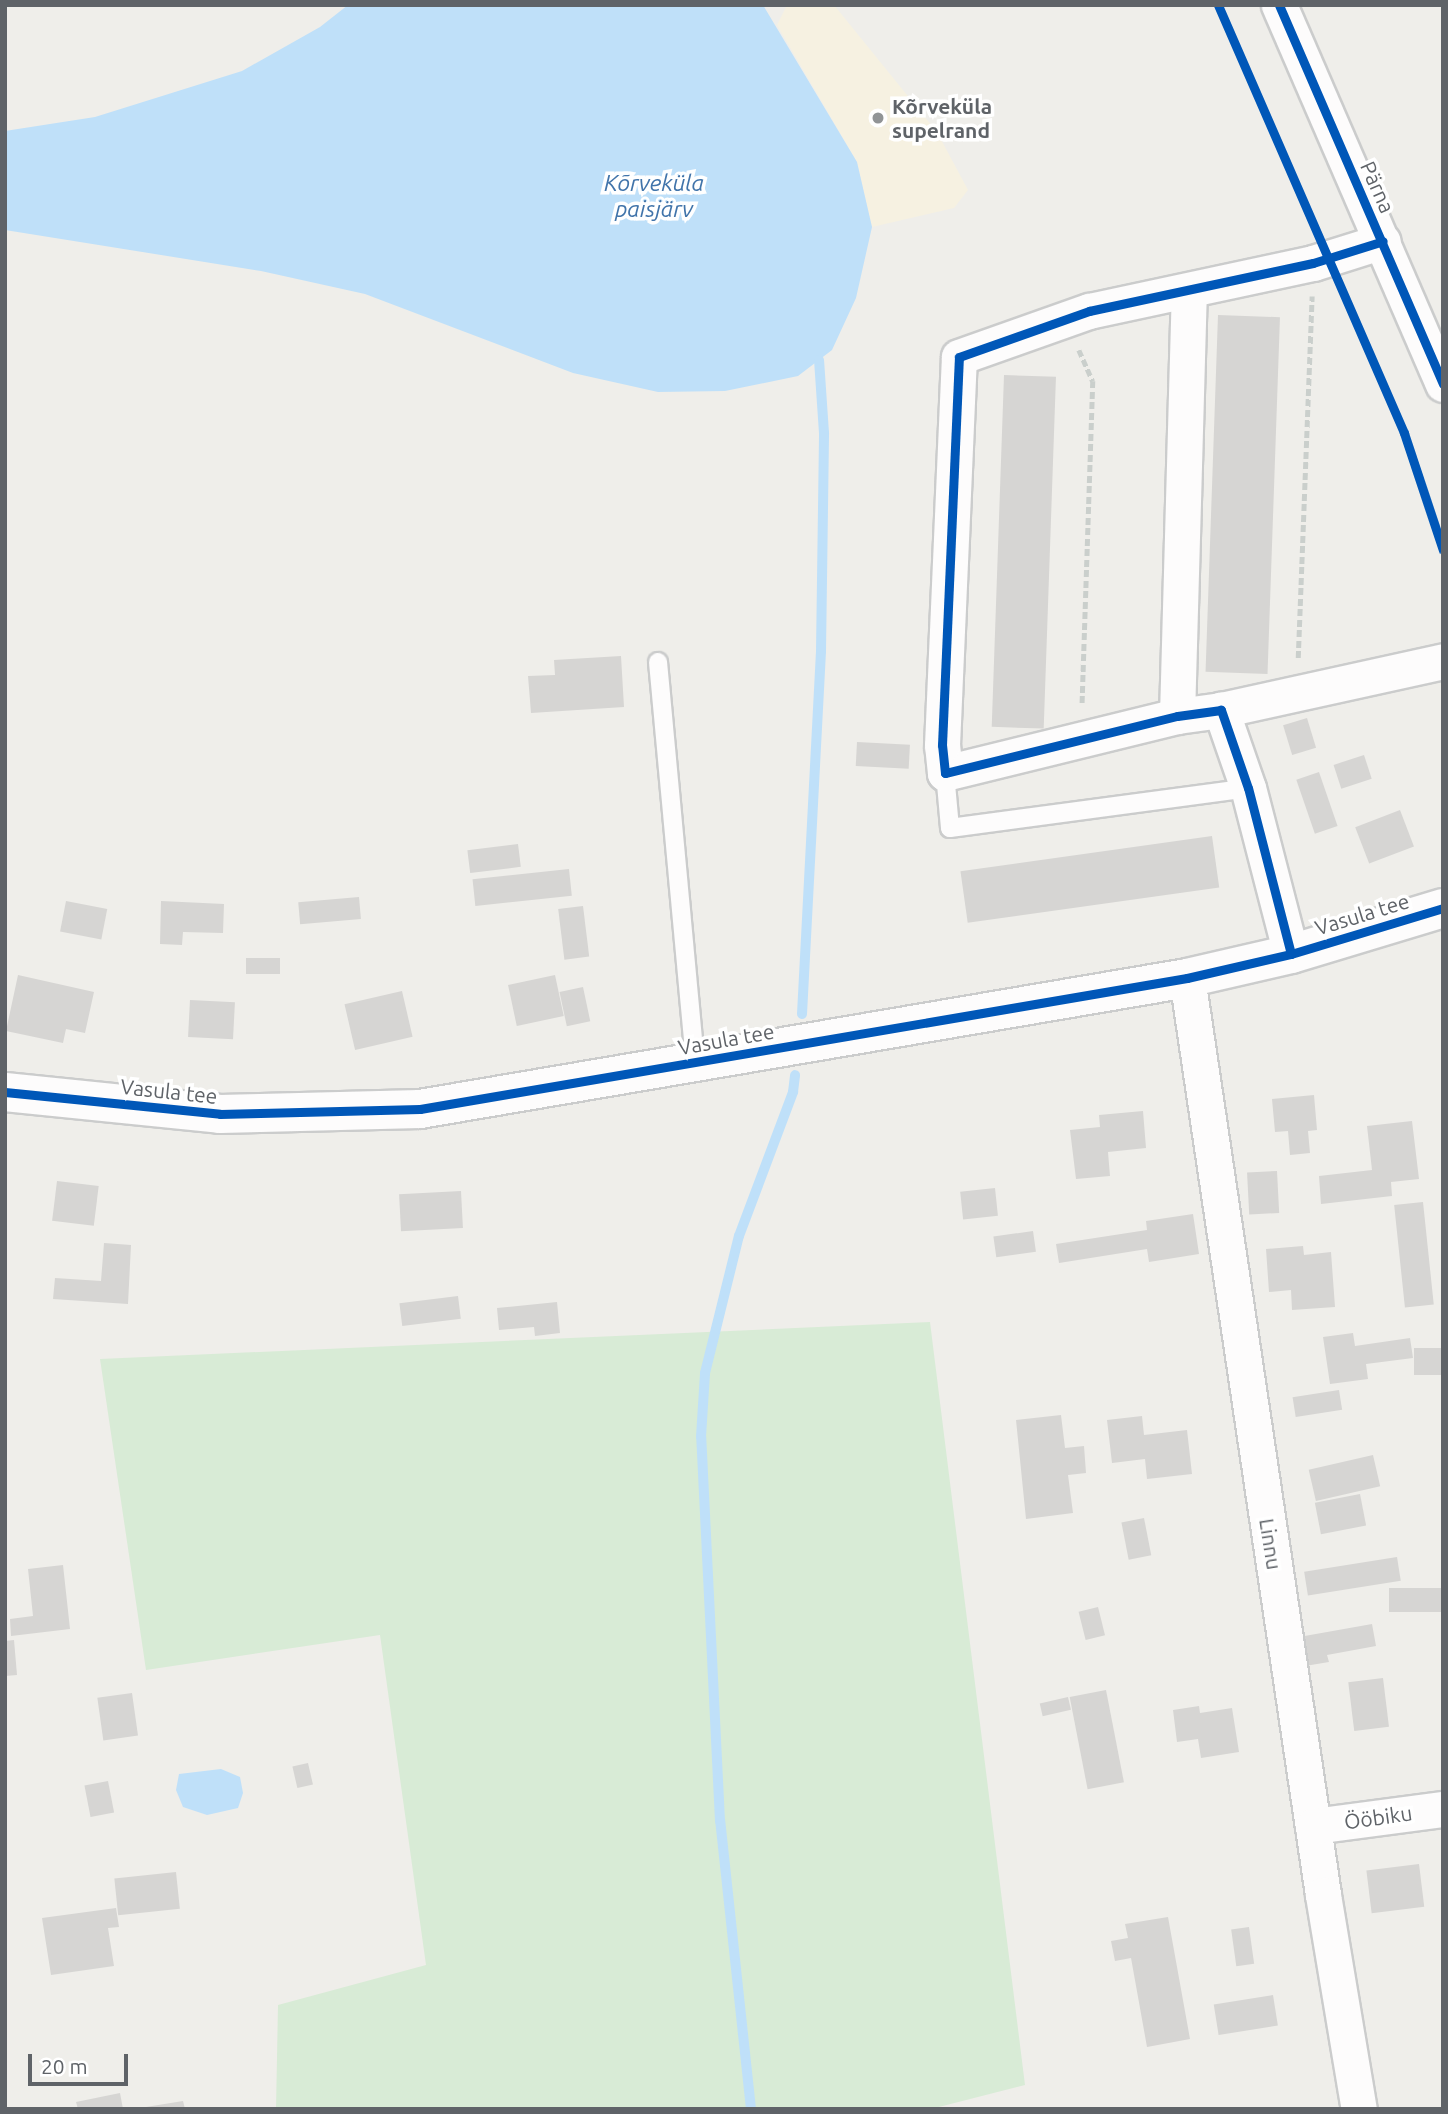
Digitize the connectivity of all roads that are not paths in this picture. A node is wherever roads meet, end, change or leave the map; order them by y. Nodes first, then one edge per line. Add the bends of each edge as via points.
1 (1279, 5) edge
2 (1383, 241) junction
3 (1189, 292) junction
4 (1443, 384) edge
5 (1443, 661) edge
6 (658, 662) dead end
7 (1221, 710) junction
8 (1178, 716) junction
9 (945, 773) junction
10 (1248, 788) junction
11 (1443, 908) edge
12 (1291, 954) junction
13 (1187, 978) junction
14 (695, 1062) junction
15 (5, 1092) edge
16 (1443, 1809) edge
17 (1313, 1826) junction
18 (1359, 2109) edge

1 - 2 street, Pärna
2 - 3 street
2 - 4 street, Pärna
3 - 8 street
3 - 9 street via 1058,320 958,357 942,745
5 - 7 street
6 - 14 lane
7 - 8 street
7 - 10 street
8 - 9 street
9 - 10 lane via 950,828
10 - 12 street
11 - 12 street, Vasula tee
12 - 13 street, Vasula tee
13 - 14 street, Vasula tee
13 - 17 street, Linnu
14 - 15 street, Vasula tee via 420,1109 328,1114 219,1114
16 - 17 street, Ööbiku
17 - 18 street, Linnu

